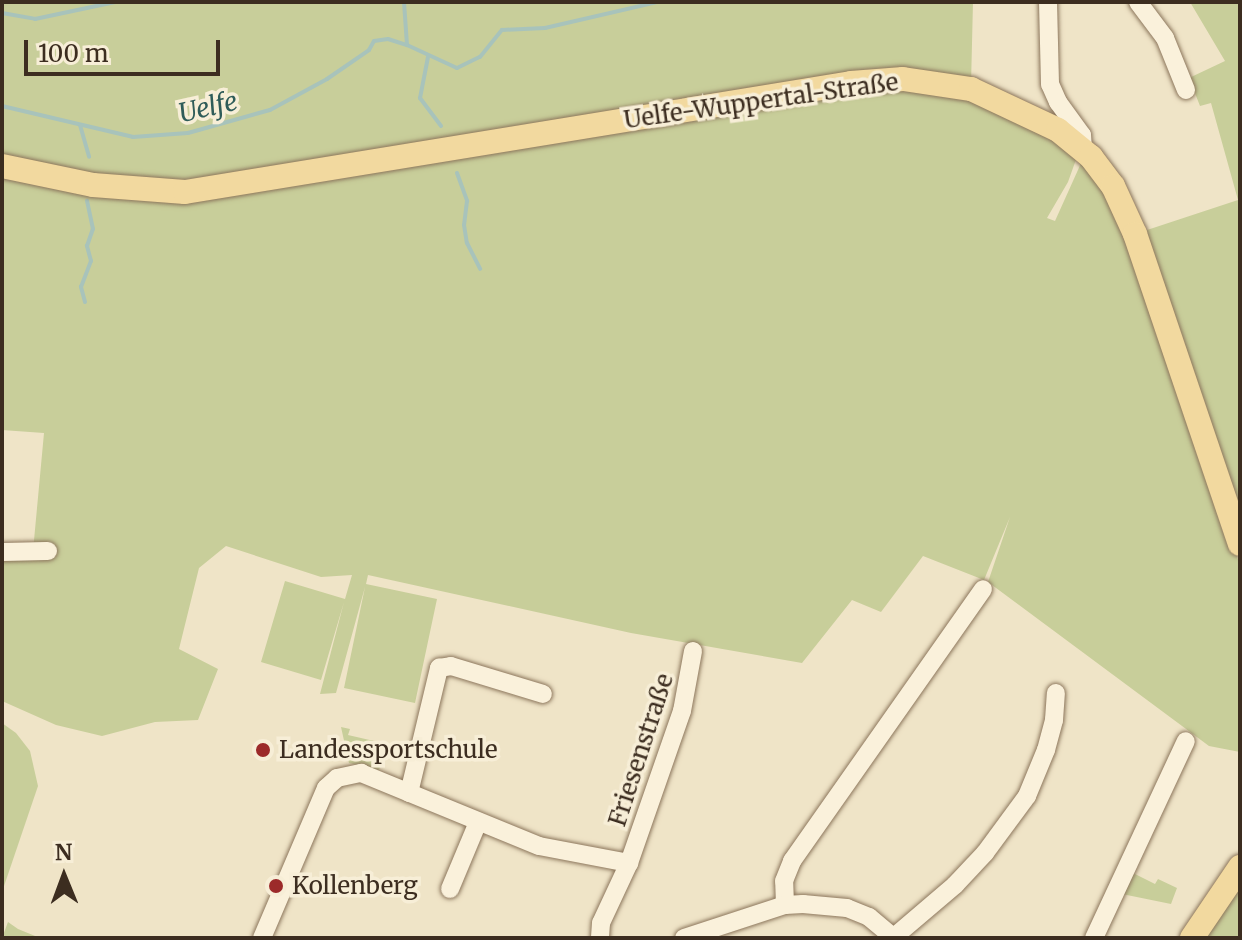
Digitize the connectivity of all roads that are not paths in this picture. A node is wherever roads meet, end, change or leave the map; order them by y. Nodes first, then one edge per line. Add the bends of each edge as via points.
1 (1048, 2) edge
2 (1138, 2) edge
3 (1186, 90) dead end
4 (1083, 149) junction
5 (2, 166) edge
6 (1240, 544) edge
7 (48, 551) dead end
8 (2, 552) edge
9 (983, 589) dead end
10 (693, 651) dead end
11 (1056, 693) dead end
12 (543, 694) dead end
13 (1186, 741) dead end
14 (409, 793) junction
15 (478, 822) junction
16 (629, 863) junction
17 (1240, 867) edge
18 (450, 889) dead end
19 (785, 905) junction
20 (262, 938) edge
21 (600, 938) edge
22 (684, 938) edge
23 (894, 938) edge
24 (1094, 938) edge
25 (1192, 938) edge

1 - 4 street via 1050,84 1082,135
2 - 3 street via 1156,22
4 - 5 main road, Uelfe-Wuppertal-Straße via 1040,119 994,98 948,84 903,79 826,86 185,192 93,185
4 - 6 main road, Uelfe-Wuppertal-Straße via 1108,179 1135,234
7 - 8 street
9 - 19 street via 792,861 784,881
10 - 16 street, Friesenstraße via 682,711
11 - 23 street via 1050,735 1027,796 985,853
12 - 14 street via 451,666 439,668
13 - 24 street
14 - 15 street, Friesenstraße
14 - 20 street, Friesenstraße via 361,773 337,778 326,788
15 - 16 street, Friesenstraße via 539,846
15 - 18 street
16 - 21 street, Friesenstraße via 601,923
17 - 25 main road
19 - 22 street
19 - 23 street via 847,908 869,917

